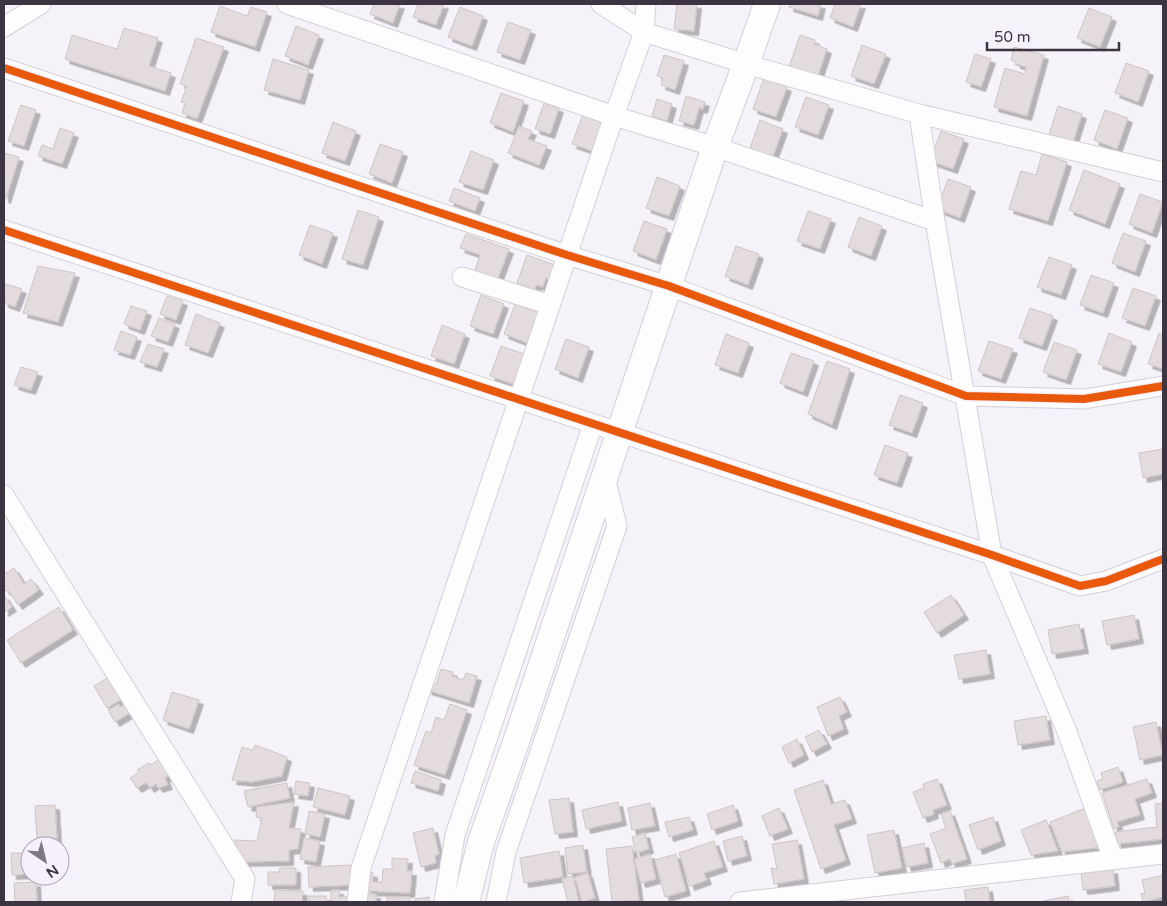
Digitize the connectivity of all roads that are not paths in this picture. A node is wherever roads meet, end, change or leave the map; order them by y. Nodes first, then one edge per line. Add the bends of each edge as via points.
1 (41, 4) edge
2 (287, 4) edge
3 (601, 4) edge
4 (646, 4) edge
5 (767, 4) edge
6 (4, 27) edge
7 (644, 32) junction
8 (746, 64) junction
9 (4, 68) edge
10 (919, 114) junction
11 (614, 116) junction
12 (715, 147) junction
13 (1163, 172) edge
14 (935, 221) junction
15 (4, 230) edge
16 (567, 255) junction
17 (462, 277) dead end
18 (669, 286) junction
19 (550, 305) junction
20 (1163, 386) edge
21 (966, 396) junction
22 (519, 398) junction
23 (593, 424) junction
24 (619, 432) junction
25 (605, 476) junction
26 (4, 495) edge
27 (992, 555) junction
28 (1163, 559) edge
29 (1163, 854) edge
30 (1113, 859) junction
31 (241, 902) edge
32 (357, 902) edge
33 (444, 902) edge
34 (466, 902) edge
35 (496, 902) edge
36 (740, 902) edge

1 - 6 street
2 - 11 street
3 - 7 street
4 - 7 street
5 - 8 street
7 - 8 street
7 - 11 street
8 - 10 street
8 - 12 street
9 - 16 street
10 - 13 street
10 - 14 street
11 - 12 street
11 - 16 street
12 - 14 street
12 - 18 street
14 - 21 street
15 - 22 street
16 - 18 street
16 - 19 street
17 - 19 street
18 - 21 street
18 - 24 street
19 - 22 street
20 - 21 street via 1084,400
21 - 27 street
22 - 23 street
22 - 32 street via 361,868
23 - 24 street
23 - 33 street via 455,835
24 - 25 street
24 - 27 street
25 - 34 street via 481,842
25 - 35 street via 616,526 506,852
26 - 31 street via 245,879
27 - 28 street via 1080,586 1106,581
27 - 30 street via 1066,729
29 - 30 street
30 - 36 street

